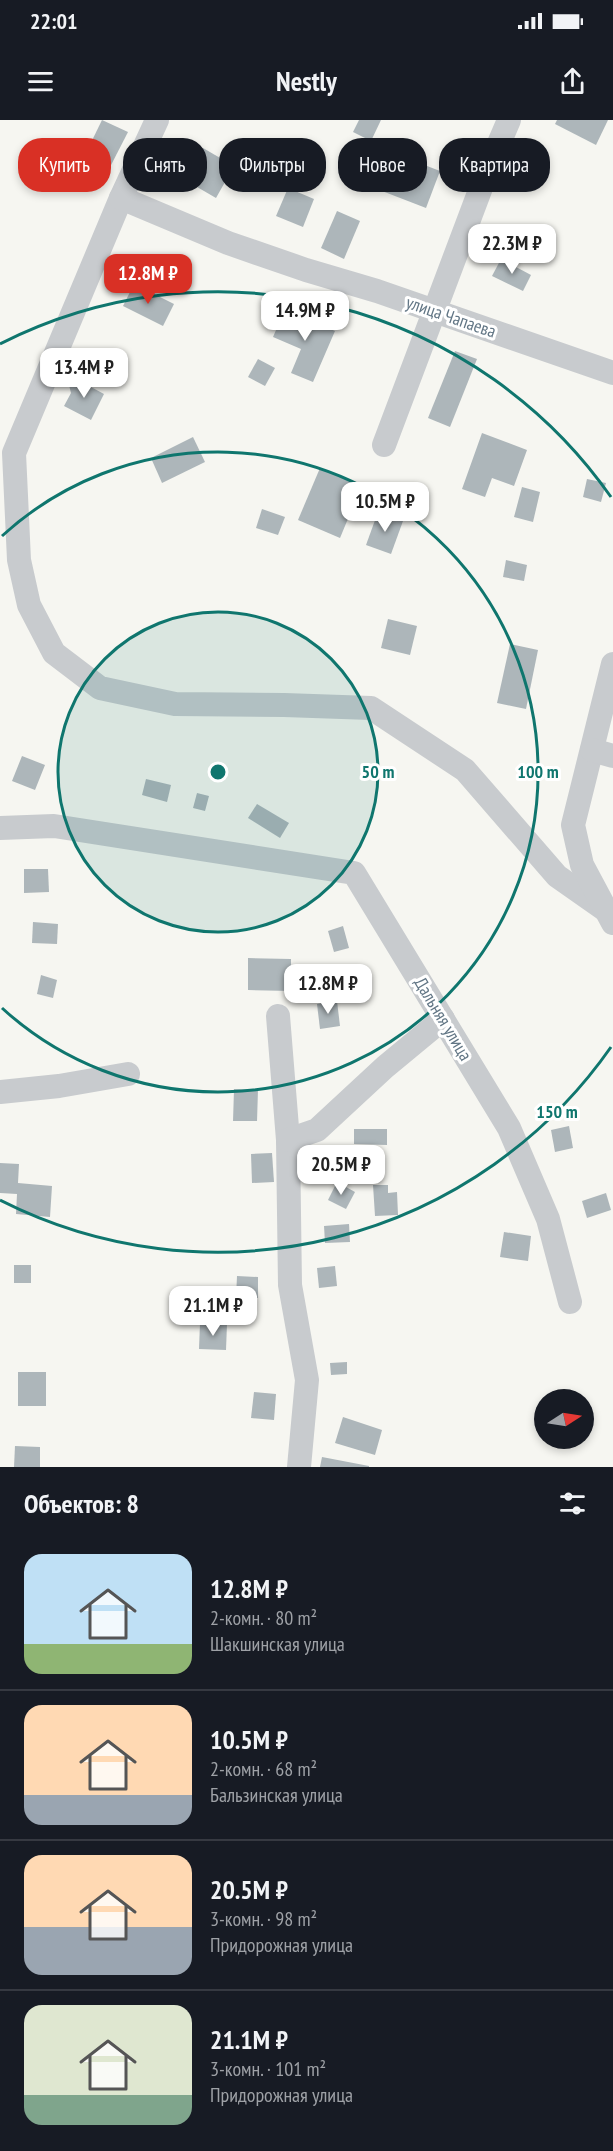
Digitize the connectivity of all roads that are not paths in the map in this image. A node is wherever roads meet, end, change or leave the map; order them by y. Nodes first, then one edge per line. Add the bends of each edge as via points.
1 (157, 120) edge
2 (509, 120) edge
3 (121, 198) junction
4 (435, 312) junction
5 (613, 373) edge
6 (7, 444) edge
7 (384, 445) dead end
8 (613, 664) edge
9 (602, 753) edge
10 (0, 828) edge
11 (609, 916) edge
12 (278, 1016) dead end
13 (443, 1019) junction
14 (128, 1074) dead end
15 (0, 1092) edge
16 (288, 1140) junction
17 (570, 1302) dead end
18 (299, 1467) edge

1 - 3 street
2 - 4 street
3 - 4 street, улица Чапаева via 228,243
3 - 6 street
4 - 5 street, улица Чапаева
4 - 7 street
6 - 11 street via 19,560 29,605 54,653 100,688 175,704 370,708 465,770 557,876
8 - 9 street
9 - 11 street via 573,825 582,865
10 - 13 street, Дальняя улица via 54,826 354,873
12 - 16 street
13 - 16 street via 317,1130
13 - 17 street, Дальняя улица via 509,1128 549,1219
14 - 15 street
16 - 18 street via 290,1285 308,1380

